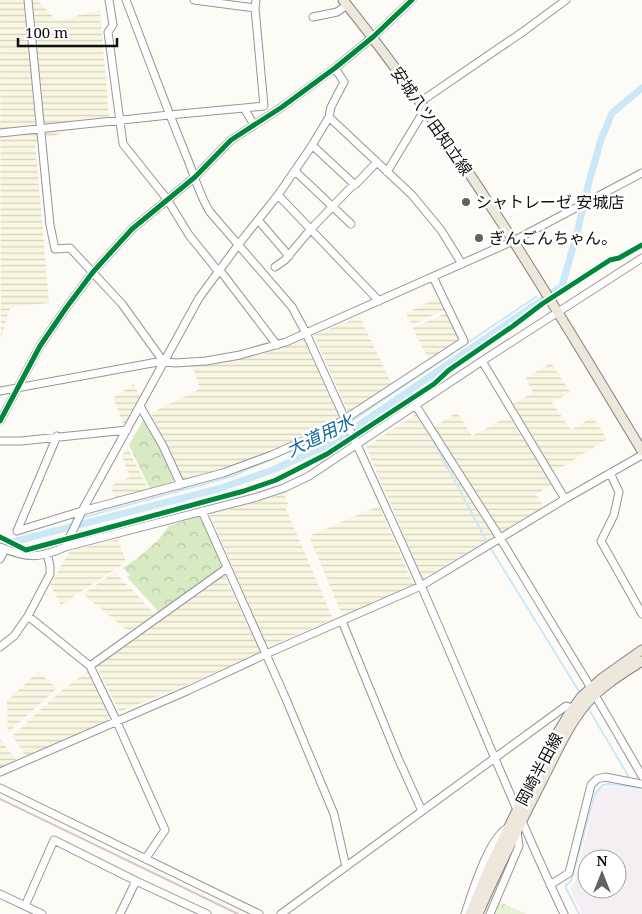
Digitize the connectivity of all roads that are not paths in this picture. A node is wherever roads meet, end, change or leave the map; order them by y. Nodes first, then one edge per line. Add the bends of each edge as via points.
1 (28, 0) edge
2 (109, 0) edge
3 (126, 0) edge
4 (194, 0) edge
5 (412, 0) edge
6 (566, 0) edge
7 (345, 2) edge
8 (256, 4) edge
9 (313, 18) dead end
10 (373, 38) junction
11 (335, 68) junction
12 (423, 105) junction
13 (244, 108) junction
14 (168, 115) junction
15 (329, 117) junction
16 (119, 120) junction
17 (254, 125) junction
18 (40, 130) junction
19 (0, 133) edge
20 (312, 145) junction
21 (377, 162) junction
22 (296, 171) junction
23 (387, 172) junction
24 (642, 173) edge
25 (195, 177) junction
26 (354, 184) junction
27 (278, 195) junction
28 (167, 199) junction
29 (333, 206) junction
30 (258, 220) junction
31 (351, 224) dead end
32 (310, 230) junction
33 (513, 240) junction
34 (238, 245) junction
35 (289, 256) junction
36 (642, 258) edge
37 (462, 264) junction
38 (275, 267) dead end
39 (219, 270) junction
40 (93, 272) junction
41 (432, 277) junction
42 (379, 301) junction
43 (558, 312) junction
44 (306, 333) junction
45 (277, 345) junction
46 (163, 361) junction
47 (482, 361) junction
48 (18, 387) junction
49 (0, 391) edge
50 (140, 406) junction
51 (416, 406) junction
52 (345, 420) junction
53 (0, 421) edge
54 (127, 430) junction
55 (57, 436) junction
56 (0, 441) edge
57 (356, 445) junction
58 (642, 451) edge
59 (642, 455) edge
60 (610, 473) junction
61 (181, 486) junction
62 (565, 498) junction
63 (82, 511) junction
64 (202, 511) junction
65 (500, 538) junction
66 (65, 546) junction
67 (3, 548) edge
68 (47, 553) junction
69 (0, 559) edge
70 (227, 568) junction
71 (421, 586) junction
72 (642, 614) edge
73 (28, 616) junction
74 (342, 621) junction
75 (0, 647) edge
76 (642, 650) edge
77 (266, 654) junction
78 (642, 661) edge
79 (90, 666) junction
80 (593, 692) junction
81 (573, 708) junction
82 (116, 720) junction
83 (496, 758) junction
84 (0, 772) edge
85 (642, 776) edge
86 (642, 784) edge
87 (0, 788) edge
88 (422, 811) junction
89 (516, 812) junction
90 (522, 821) junction
91 (514, 829) junction
92 (146, 858) junction
93 (346, 867) junction
94 (136, 881) junction
95 (550, 885) junction
96 (0, 894) edge
97 (24, 906) junction
98 (475, 912) edge
99 (42, 914) edge
100 (120, 914) edge
101 (207, 914) edge
102 (259, 914) edge
103 (281, 914) edge
104 (465, 914) edge
105 (490, 914) edge
106 (564, 914) edge

1 - 18 street
2 - 16 street via 113,25 108,32
3 - 14 street
4 - 8 street
5 - 10 street
6 - 12 street
7 - 9 street via 337,12
7 - 10 main road, 安城八ツ田知立線
8 - 13 street via 264,106
10 - 11 street
10 - 12 main road, 安城八ツ田知立線
11 - 15 street via 344,82
11 - 17 street
12 - 23 street
12 - 33 main road, 安城八ツ田知立線
13 - 14 street
13 - 17 street
14 - 16 street
14 - 25 street
15 - 20 street
15 - 21 street
16 - 18 street
16 - 28 street via 124,144
17 - 25 street via 231,140
18 - 19 street
18 - 40 street via 55,249 70,248
20 - 22 street
20 - 26 street
21 - 23 street
21 - 26 street
22 - 27 street
22 - 29 street
23 - 37 street via 412,195
24 - 33 street
25 - 28 street
25 - 34 street via 203,202
26 - 29 street
27 - 30 street
27 - 32 street
28 - 39 street via 189,235
28 - 40 street via 132,229
29 - 31 street
29 - 32 street
30 - 34 street
30 - 35 street
32 - 35 street
32 - 42 street
33 - 37 street
33 - 43 main road, 安城八ツ田知立線
34 - 39 street
34 - 44 street via 292,307
35 - 38 street
36 - 43 street
37 - 41 street
39 - 45 street
39 - 46 street
40 - 46 street via 122,304
40 - 48 street via 40,346
41 - 42 street
41 - 52 street via 464,341
42 - 44 street
43 - 47 street
43 - 58 main road, 安城八ツ田知立線
44 - 45 street
44 - 52 street
45 - 46 street via 206,361
46 - 48 street
46 - 50 street
47 - 51 street
47 - 62 street
48 - 49 street
48 - 53 street
50 - 54 street
50 - 61 street
51 - 57 street
51 - 65 street
52 - 57 street
52 - 61 street via 272,454
54 - 55 street
54 - 63 street
55 - 56 street via 21,442
55 - 63 street via 17,531
57 - 64 street via 309,476 284,488
57 - 71 street
59 - 60 street
60 - 62 street
60 - 72 street via 619,492 614,515 601,541
61 - 63 street
62 - 65 street
63 - 66 street
64 - 66 street
64 - 70 street
65 - 71 street
65 - 80 street
66 - 68 street
67 - 68 street via 20,555
67 - 69 street
68 - 73 street via 50,574
70 - 77 street
70 - 79 street
71 - 74 street
71 - 83 street
73 - 75 street via 14,636
73 - 79 street
74 - 77 street
74 - 88 street
76 - 80 main road, 岡崎半田線 via 611,670
77 - 82 street
77 - 93 street via 334,814
78 - 80 main road, 岡崎半田線
79 - 82 street
80 - 81 main road, 岡崎半田線
80 - 85 street
80 - 90 main road, 岡崎半田線
81 - 83 street via 566,706
81 - 89 main road, 岡崎半田線 via 544,755
82 - 84 street
82 - 92 street via 166,830
83 - 88 street
83 - 89 street
86 - 95 street via 605,777 591,784 569,873
87 - 92 street
88 - 93 street
89 - 90 street
89 - 91 main road, 岡崎半田線
90 - 91 main road, 岡崎半田線
90 - 95 street
91 - 98 main road, 岡崎半田線 via 490,866
91 - 104 street via 503,830 490,850
91 - 105 street via 519,846
92 - 102 street
93 - 103 street
94 - 97 street via 54,840
94 - 100 street
94 - 101 street
95 - 106 street
96 - 97 street
97 - 99 street

